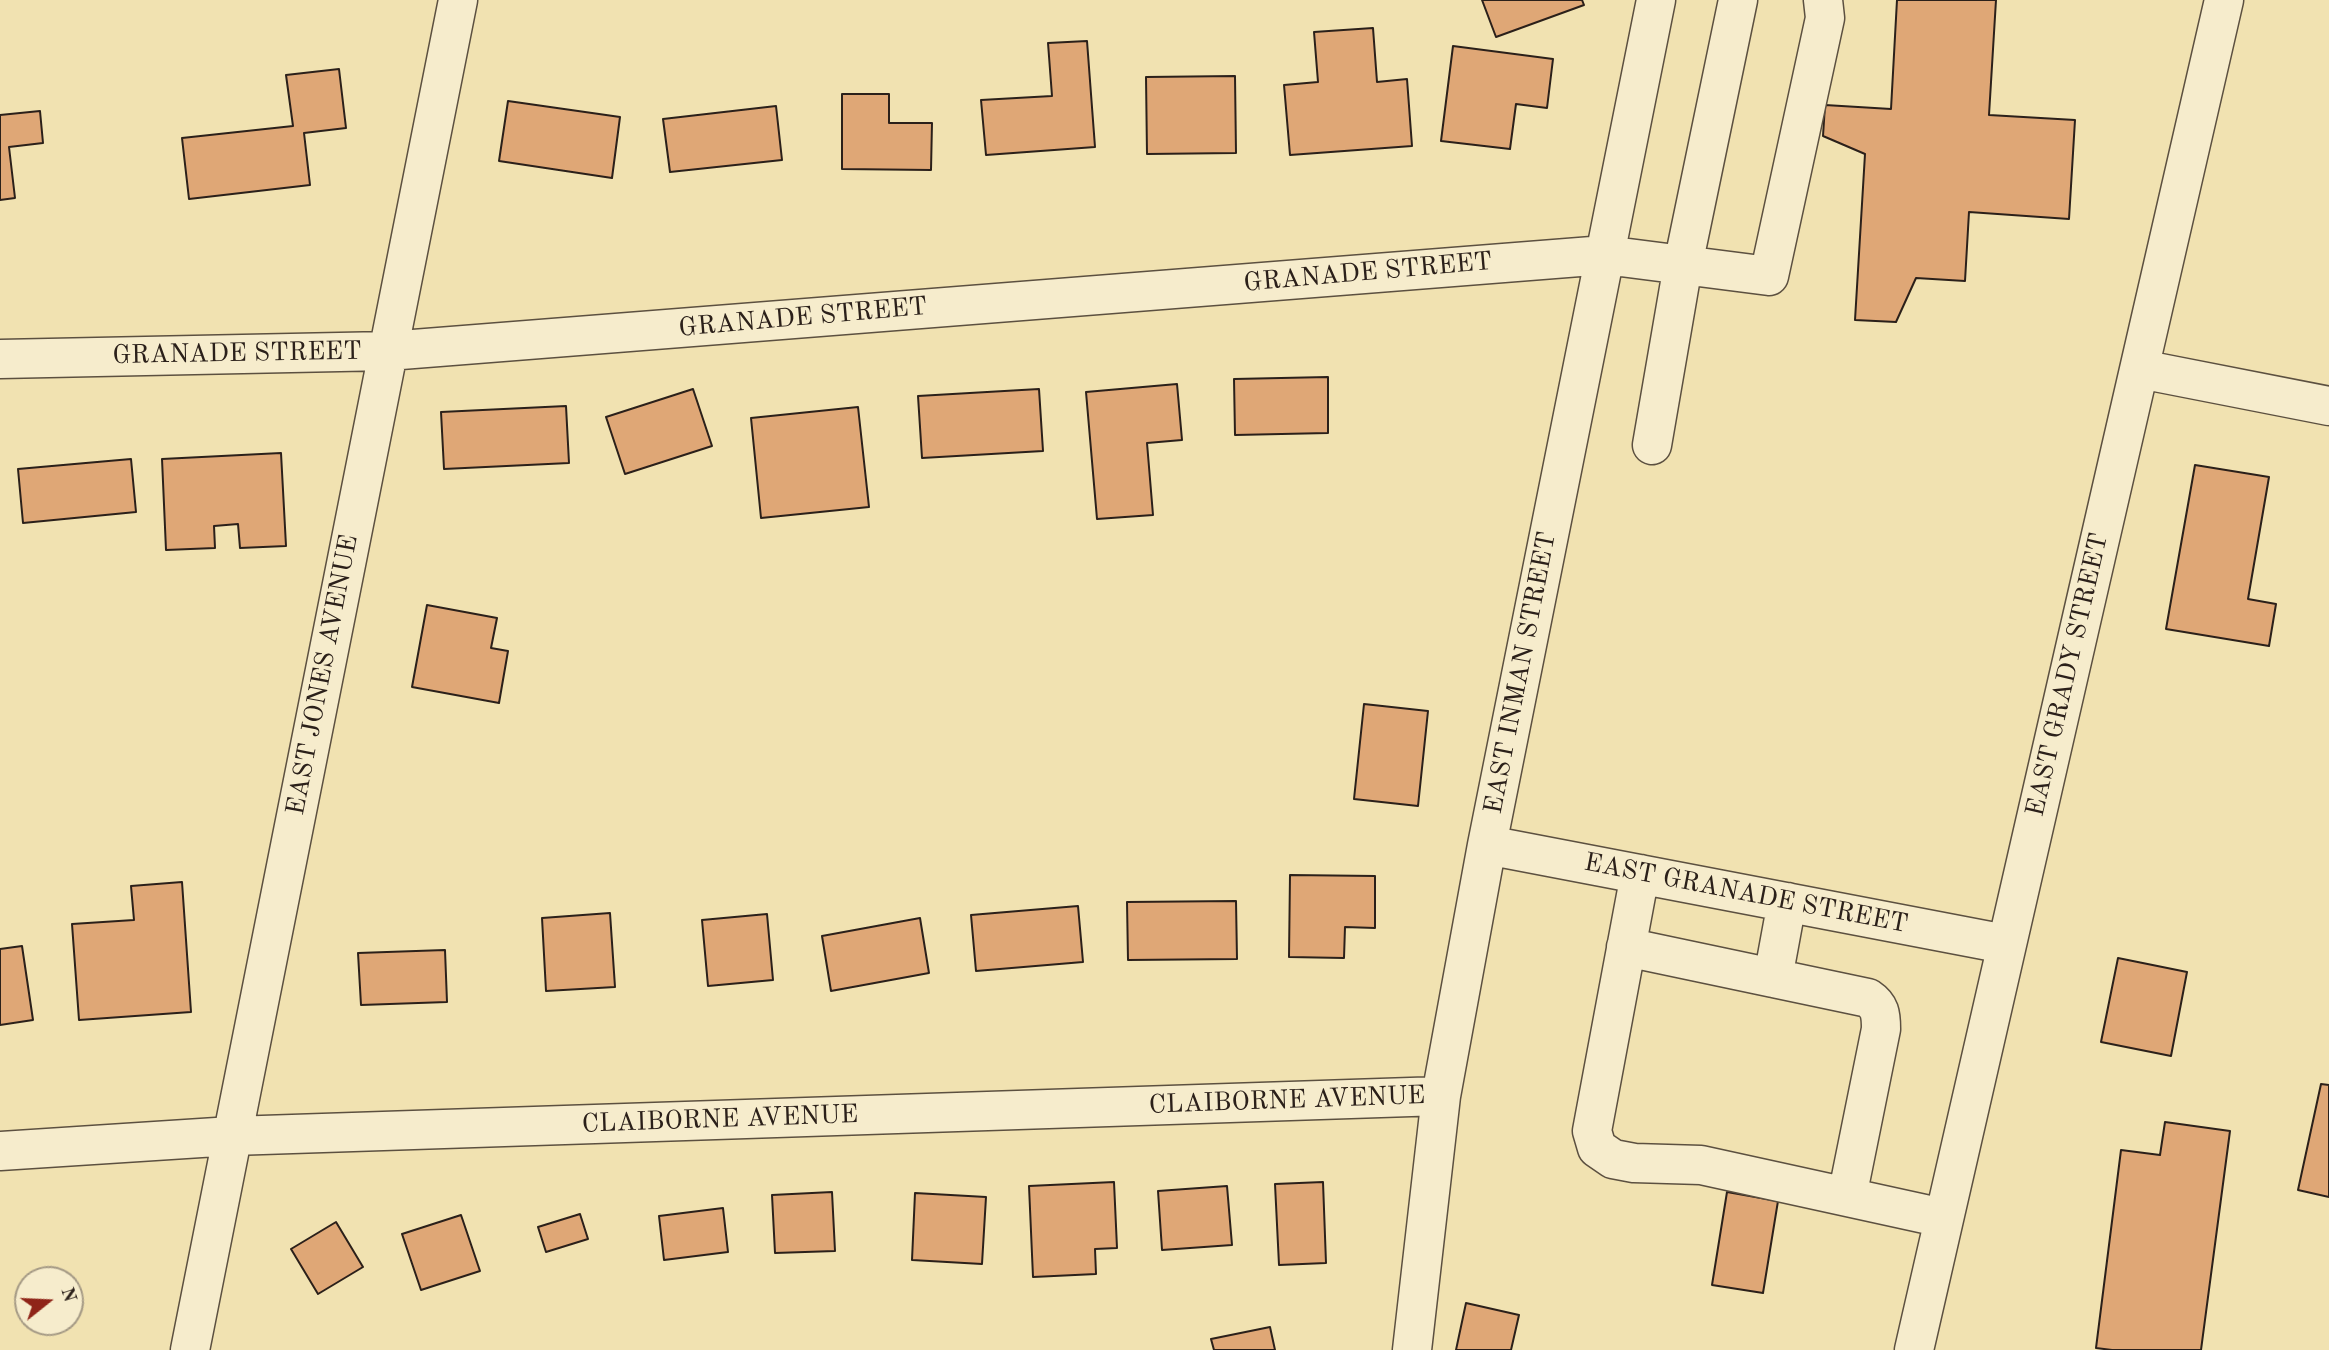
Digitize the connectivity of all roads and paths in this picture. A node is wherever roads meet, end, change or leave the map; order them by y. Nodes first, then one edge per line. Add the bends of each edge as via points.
1 (458, 0) edge
2 (1656, 0) edge
3 (1738, 0) edge
4 (1823, 0) edge
5 (2224, 0) edge
6 (1605, 255) junction
7 (1683, 265) junction
8 (388, 351) junction
9 (0, 359) edge
10 (2140, 369) junction
11 (2329, 406) edge
12 (1652, 445) dead end
13 (1487, 845) junction
14 (1640, 874) junction
15 (1787, 902) junction
16 (2005, 944) junction
17 (1626, 947) junction
18 (1773, 978) junction
19 (1441, 1096) junction
20 (232, 1136) junction
21 (0, 1151) edge
22 (1847, 1197) junction
23 (1943, 1218) junction
24 (190, 1350) edge
25 (1412, 1350) edge
26 (1914, 1350) edge

1 - 8 street, EAST JONES AVENUE
2 - 6 street, EAST INMAN STREET
3 - 7 street
4 - 7 street, GRANADE STREET via 1825,18 1769,276
5 - 10 street, EAST GRADY STREET
6 - 7 street, GRANADE STREET
6 - 8 street, GRANADE STREET
6 - 13 street, EAST INMAN STREET
7 - 12 street
8 - 9 street, GRANADE STREET
8 - 20 street, EAST JONES AVENUE
10 - 11 street
10 - 16 street, EAST GRADY STREET
13 - 14 street, EAST GRANADE STREET
13 - 19 street, EAST INMAN STREET
14 - 15 street, EAST GRANADE STREET
14 - 17 street
15 - 16 street, EAST GRANADE STREET
15 - 18 street
16 - 23 street, EAST GRADY STREET
17 - 18 street
17 - 22 street via 1592,1131 1597,1148 1613,1159 1633,1163 1701,1165
18 - 22 street via 1867,998 1881,1013
19 - 20 street, CLAIBORNE AVENUE
19 - 25 street, EAST INMAN STREET
20 - 21 street, CLAIBORNE AVENUE
20 - 24 street, EAST JONES AVENUE
22 - 23 street
23 - 26 street, EAST GRADY STREET

